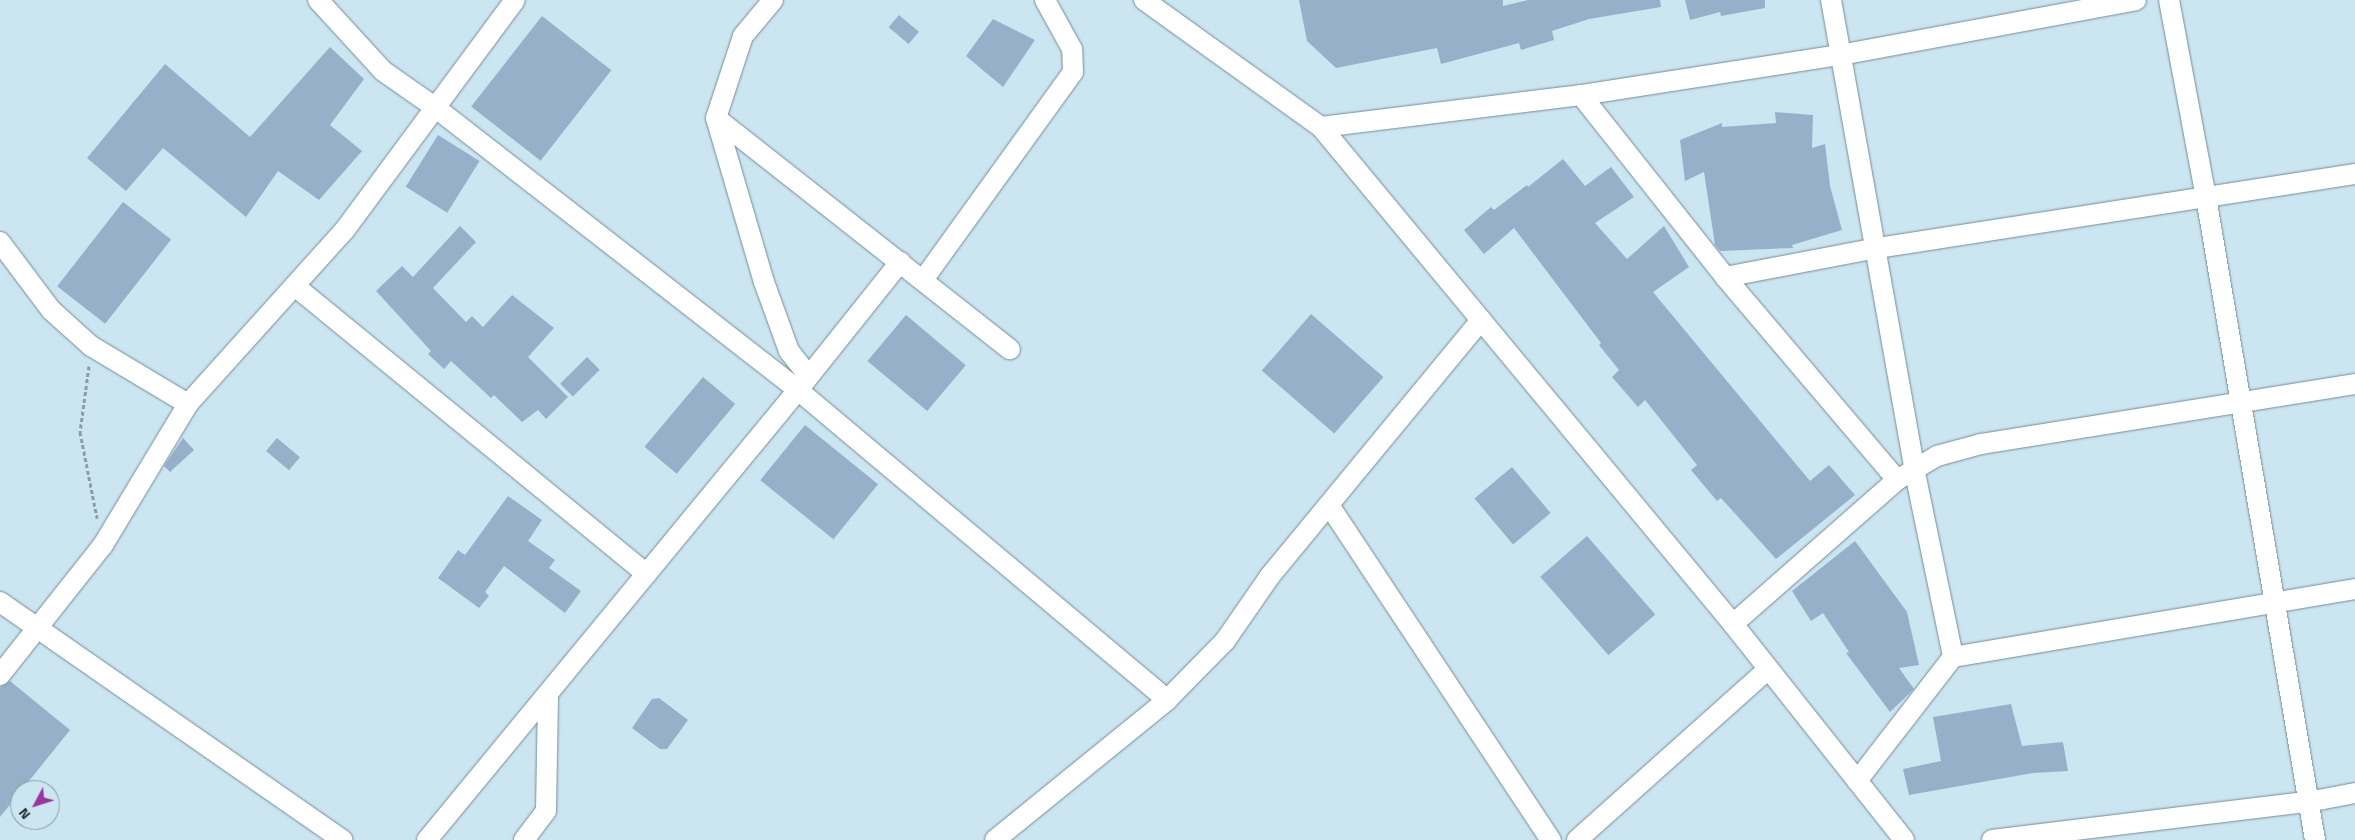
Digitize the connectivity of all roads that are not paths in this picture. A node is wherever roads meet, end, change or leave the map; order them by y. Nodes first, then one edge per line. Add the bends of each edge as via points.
1 (318, 0) edge
2 (515, 0) edge
3 (773, 0) edge
4 (1045, 0) edge
5 (1144, 0) edge
6 (1831, 0) edge
7 (2136, 0) edge
8 (2169, 0) edge
9 (1840, 55) junction
10 (1581, 95) junction
11 (436, 108) junction
12 (716, 118) junction
13 (1321, 127) junction
14 (2355, 174) edge
15 (2206, 198) junction
16 (0, 242) edge
17 (1877, 248) junction
18 (900, 262) junction
19 (1725, 277) junction
20 (923, 280) junction
21 (296, 287) junction
22 (1481, 320) junction
23 (1010, 349) dead end
24 (803, 383) junction
25 (2355, 384) edge
26 (2241, 403) junction
27 (188, 404) junction
28 (1914, 468) junction
29 (1897, 480) junction
30 (1328, 505) junction
31 (647, 574) junction
32 (2355, 589) edge
33 (0, 602) edge
34 (2275, 604) junction
35 (1733, 624) junction
36 (39, 628) junction
37 (1952, 657) junction
38 (1768, 669) junction
39 (0, 675) edge
40 (548, 694) junction
41 (1167, 700) junction
42 (1857, 782) junction
43 (2355, 793) edge
44 (2308, 802) junction
45 (343, 840) edge
46 (427, 840) edge
47 (524, 840) edge
48 (995, 840) edge
49 (1551, 840) edge
50 (1577, 840) edge
51 (1904, 840) edge
52 (1992, 840) edge
53 (2315, 840) edge

1 - 11 street via 383,71
2 - 11 street
3 - 12 street via 743,36
4 - 20 street via 1072,49 1073,72
5 - 13 street
6 - 9 street
7 - 9 street
8 - 15 street
9 - 10 street
9 - 17 street
10 - 13 street
10 - 19 street
11 - 21 street via 344,231
11 - 24 street
12 - 18 street
12 - 24 street via 767,291
13 - 22 street
14 - 15 street
15 - 17 street
15 - 26 street
16 - 27 street via 51,310 91,346
17 - 19 street
17 - 28 street
18 - 20 street
18 - 24 street
19 - 29 street
20 - 23 street
21 - 27 street
21 - 31 street
22 - 30 street
22 - 35 street
24 - 31 street
24 - 41 street
25 - 26 street
26 - 28 street via 1962,448
26 - 34 street
27 - 36 street via 103,544
28 - 29 street
28 - 37 street
29 - 35 street
30 - 41 street via 1270,576 1225,641
30 - 49 street
31 - 40 street
32 - 34 street
33 - 36 street
34 - 37 street
34 - 44 street
35 - 38 street
36 - 39 street
36 - 45 street
37 - 42 street
38 - 42 street
38 - 50 street
40 - 46 street
40 - 47 street via 546,811
41 - 48 street
42 - 51 street
43 - 44 street
44 - 52 street
44 - 53 street

